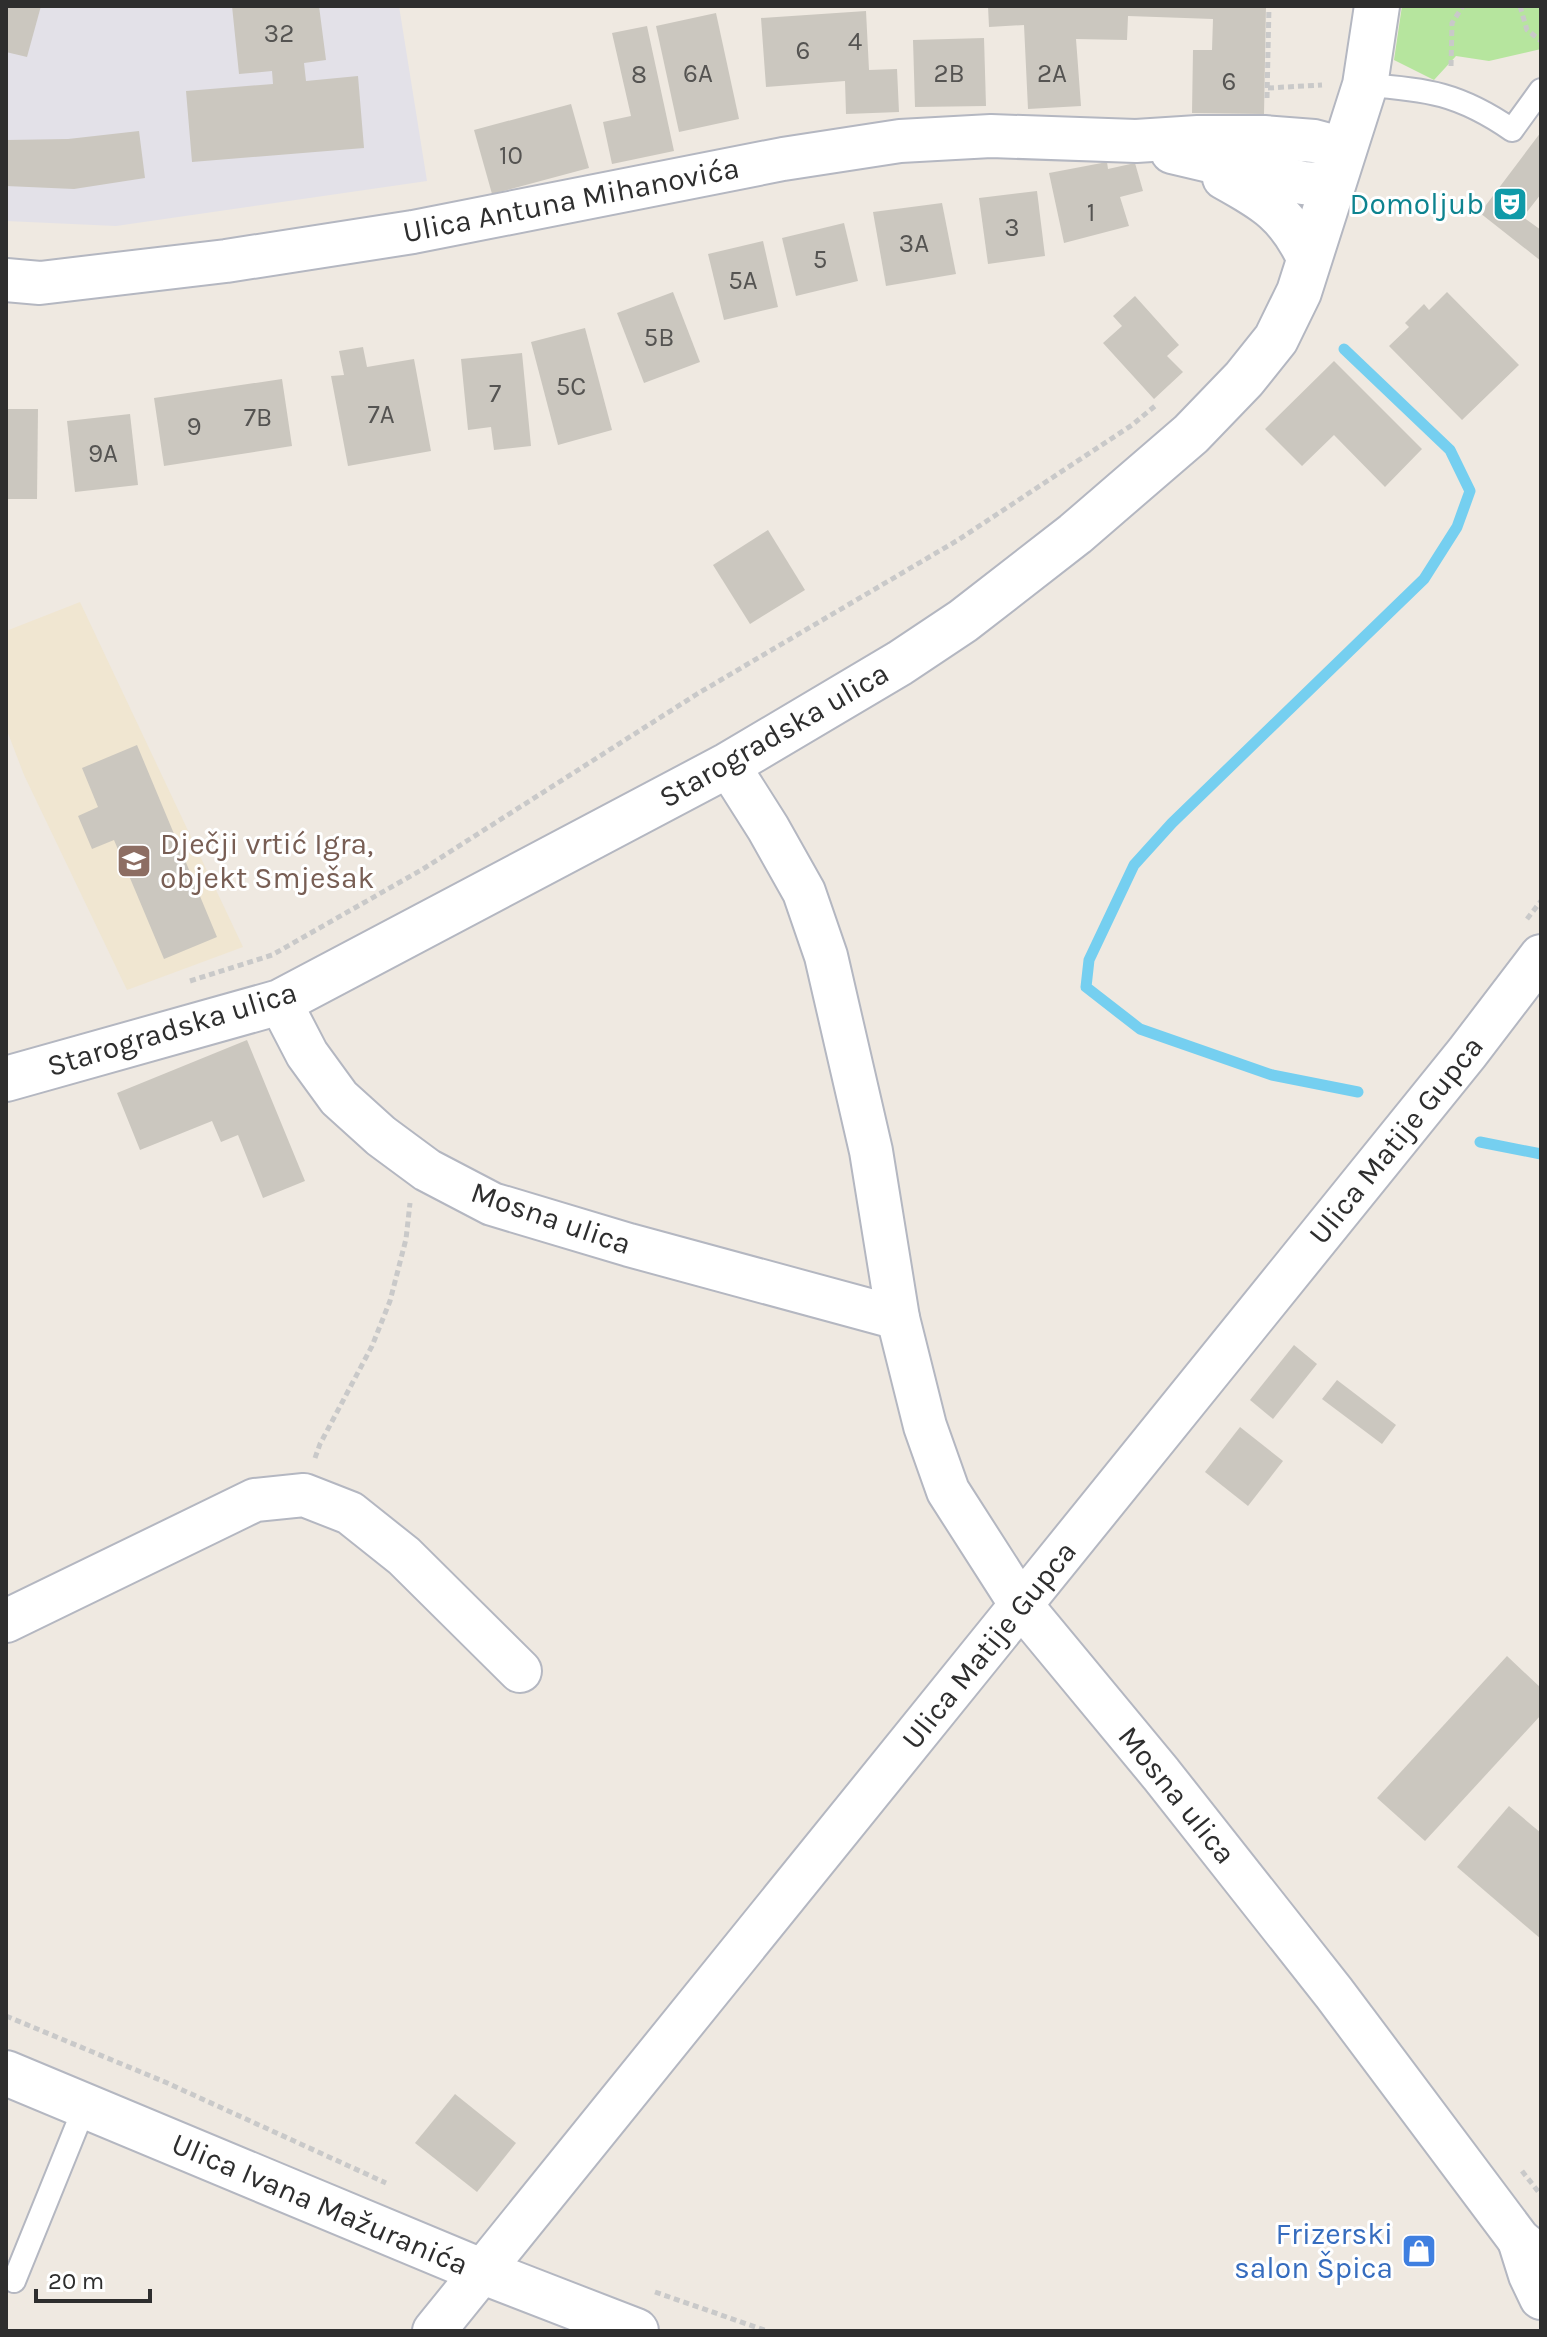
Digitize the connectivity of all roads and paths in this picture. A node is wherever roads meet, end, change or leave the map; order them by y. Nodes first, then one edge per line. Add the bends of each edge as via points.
1 (1269, 6) edge
2 (1377, 6) edge
3 (1463, 6) edge
4 (1520, 6) edge
5 (1541, 41) edge
6 (1365, 85) junction
7 (1541, 90) edge
8 (1454, 98) junction
9 (1136, 141) junction
10 (1185, 156) junction
11 (1339, 164) junction
12 (1309, 260) junction
13 (6, 280) edge
14 (1166, 397) dead end
15 (728, 765) junction
16 (1541, 956) edge
17 (183, 983) dead end
18 (280, 1002) junction
19 (6, 1079) edge
20 (427, 1170) junction
21 (898, 1318) junction
22 (304, 1495) junction
23 (1021, 1605) junction
24 (6, 1621) edge
25 (520, 1671) dead end
26 (6, 2016) edge
27 (6, 2073) edge
28 (85, 2106) junction
29 (389, 2185) dead end
30 (1530, 2249) edge
31 (481, 2271) junction
32 (14, 2281) dead end
33 (653, 2291) dead end
34 (1541, 2298) edge
35 (434, 2331) edge
36 (636, 2331) edge
37 (767, 2331) edge

1 - 6 path via 1268,88
2 - 6 main road, Starogradska ulica
3 - 8 path via 1452,23
4 - 5 path via 1527,30
6 - 8 lane
6 - 11 main road, Starogradska ulica
7 - 8 lane via 1512,130
9 - 10 street, Ulica Antuna Mihanovića
9 - 11 street, Ulica Antuna Mihanovića via 1314,141
9 - 13 street, Ulica Antuna Mihanovića via 991,136 900,141 413,232 40,283
10 - 11 street, Ulica Antuna Mihanovića via 1317,184
10 - 12 street, Ulica Antuna Mihanovića via 1275,209
11 - 12 main road, Starogradska ulica
12 - 15 main road, Starogradska ulica via 1276,339 1191,434 963,621
14 - 17 path via 958,540 697,694 423,869 272,955
15 - 18 main road, Starogradska ulica
15 - 21 street, Mosna ulica via 804,892 826,956 871,1151
16 - 23 street, Ulica Matije Gupca
18 - 19 main road, Starogradska ulica
18 - 20 street, Mosna ulica via 307,1054 339,1098
20 - 21 street, Mosna ulica via 492,1204
20 - 22 path via 410,1205 390,1301 320,1444
21 - 23 street, Mosna ulica via 925,1426 948,1491
22 - 24 street via 255,1500
22 - 25 street via 350,1513 404,1556
23 - 30 street, Mosna ulica via 1152,1762
23 - 31 street, Ulica Matije Gupca
26 - 29 path
27 - 28 main road, Ulica Ivana Mažuranića
28 - 31 main road, Ulica Ivana Mažuranića
28 - 32 lane
30 - 34 street, Mosna ulica via 1530,2275
31 - 35 street, Ulica Matije Gupca
31 - 36 main road, Ulica Ivana Mažuranića
33 - 37 path

